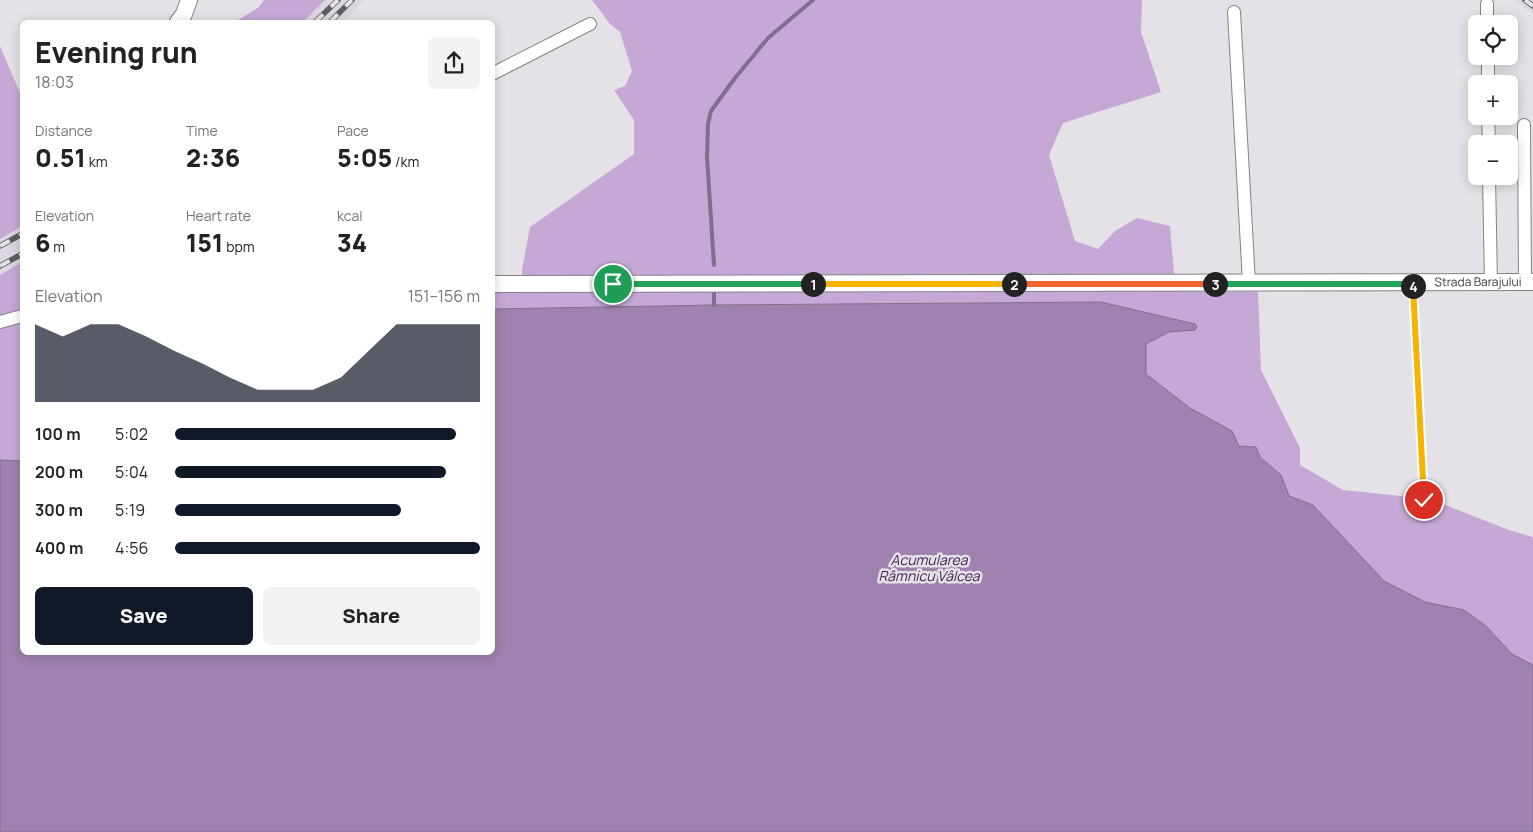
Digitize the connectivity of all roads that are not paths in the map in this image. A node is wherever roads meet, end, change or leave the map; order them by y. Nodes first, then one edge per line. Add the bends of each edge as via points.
1 (189, 0) edge
2 (1487, 4) dead end
3 (1234, 12) dead end
4 (1487, 15) edge
5 (180, 20) edge
6 (590, 24) dead end
7 (495, 72) edge
8 (1524, 125) dead end
9 (1489, 185) edge
10 (1529, 282) edge
11 (1491, 283) junction
12 (495, 284) edge
13 (1250, 284) junction
14 (1412, 284) junction
15 (20, 317) edge
16 (0, 322) edge
17 (1424, 500) dead end

1 - 5 street
2 - 4 street
3 - 13 street
6 - 7 street
8 - 10 street
9 - 11 street
10 - 11 street, Strada Barajului
11 - 14 street, Strada Barajului
12 - 13 street, Strada Barajului
13 - 14 street, Strada Barajului
14 - 17 lane
15 - 16 street

